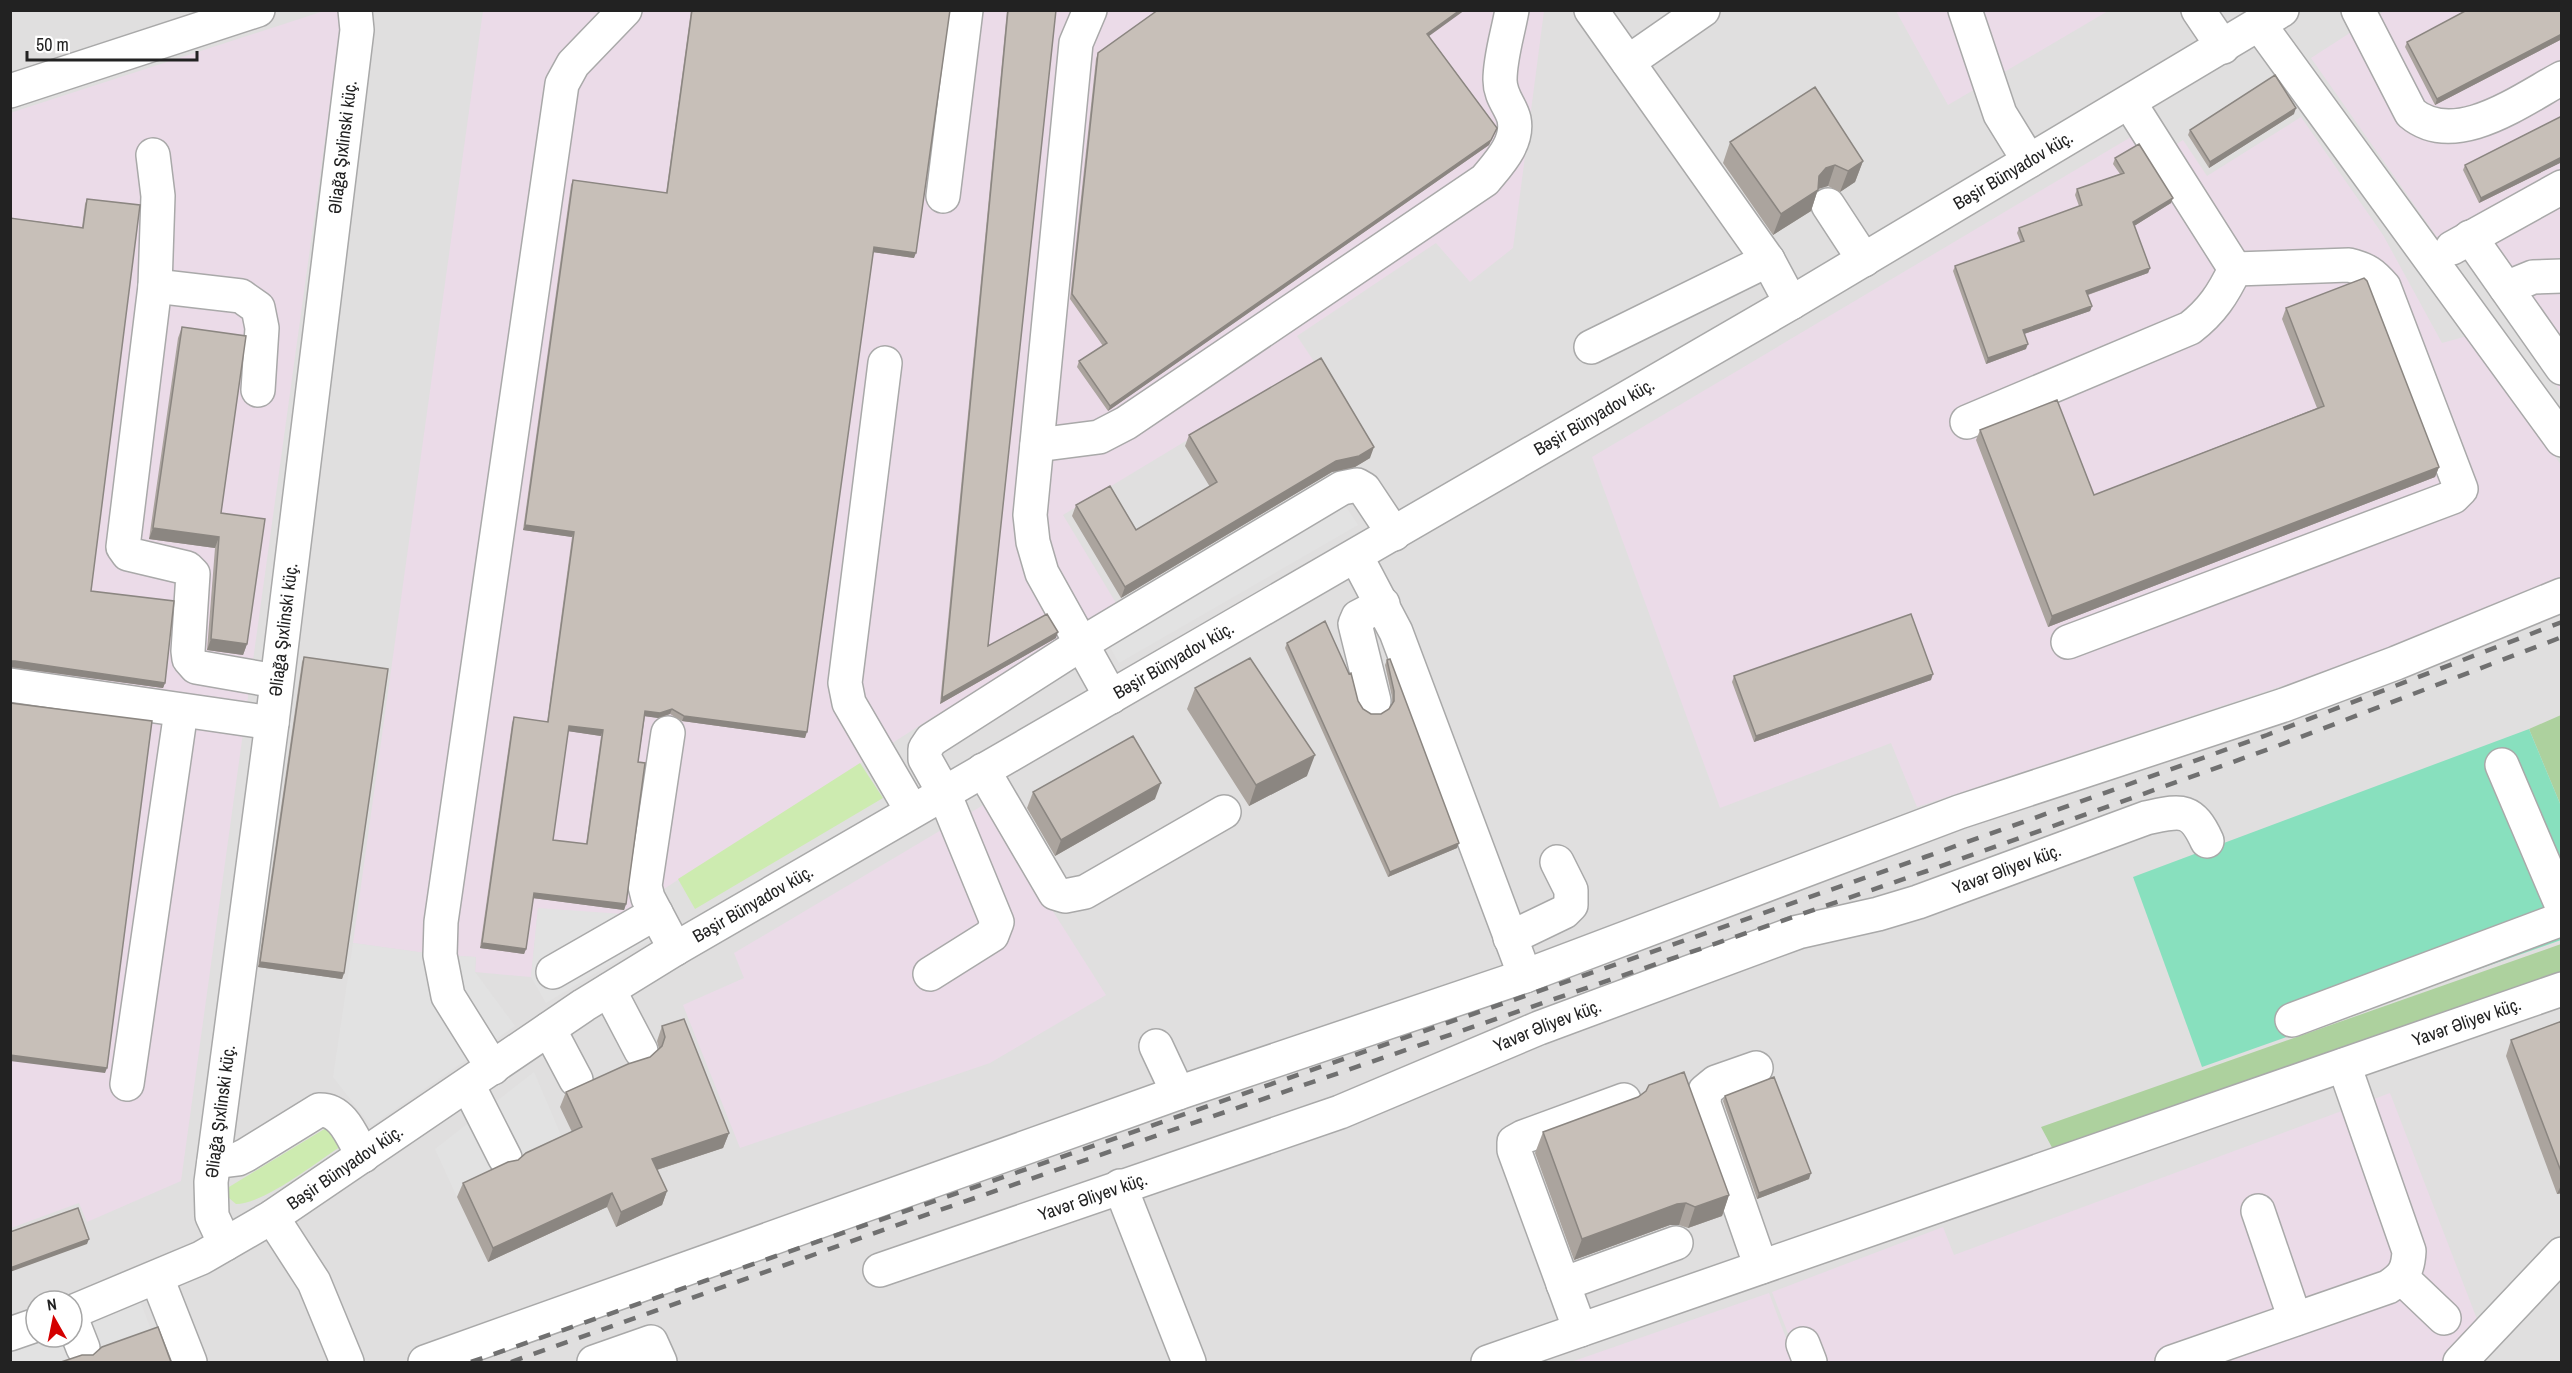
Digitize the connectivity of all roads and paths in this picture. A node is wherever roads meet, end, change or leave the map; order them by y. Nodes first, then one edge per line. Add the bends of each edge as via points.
1 (258, 10) edge
2 (355, 10) edge
3 (625, 10) edge
4 (966, 10) edge
5 (1090, 10) edge
6 (1512, 10) edge
7 (1591, 10) edge
8 (1703, 10) edge
9 (1965, 10) edge
10 (2198, 10) edge
11 (2358, 10) edge
12 (2270, 17) edge
13 (2223, 46) junction
14 (1628, 62) junction
15 (2562, 78) edge
16 (10, 91) edge
17 (2129, 102) junction
18 (153, 155) dead end
19 (2029, 161) junction
20 (2562, 187) edge
21 (943, 196) dead end
22 (1828, 205) dead end
23 (2470, 237) junction
24 (1768, 260) junction
25 (1864, 260) junction
26 (2433, 260) junction
27 (2235, 269) junction
28 (2562, 276) edge
29 (155, 286) junction
30 (2506, 288) junction
31 (1791, 303) junction
32 (1591, 347) dead end
33 (885, 363) dead end
34 (2562, 368) edge
35 (258, 390) dead end
36 (1967, 422) dead end
37 (2562, 440) edge
38 (1037, 445) junction
39 (1394, 534) junction
40 (1356, 556) junction
41 (2562, 596) edge
42 (1383, 604) junction
43 (2068, 642) dead end
44 (1082, 644) junction
45 (276, 681) junction
46 (10, 685) edge
47 (1111, 697) junction
48 (1374, 701) dead end
49 (181, 711) junction
50 (272, 723) junction
51 (668, 733) dead end
52 (2502, 765) dead end
53 (983, 770) junction
54 (944, 793) junction
55 (912, 811) junction
56 (1224, 812) dead end
57 (2208, 841) dead end
58 (1557, 862) dead end
59 (2562, 906) edge
60 (656, 913) junction
61 (2562, 919) edge
62 (1510, 938) junction
63 (675, 949) junction
64 (553, 972) dead end
65 (930, 974) dead end
66 (1525, 976) junction
67 (2562, 989) edge
68 (609, 990) junction
69 (2292, 1020) dead end
70 (549, 1029) junction
71 (1156, 1046) dead end
72 (641, 1051) dead end
73 (2344, 1065) junction
74 (1756, 1068) dead end
75 (481, 1076) junction
76 (576, 1080) dead end
77 (127, 1084) dead end
78 (1178, 1093) junction
79 (1624, 1100) edge
80 (363, 1156) junction
81 (505, 1158) dead end
82 (214, 1161) junction
83 (1120, 1186) junction
84 (2258, 1210) dead end
85 (272, 1217) junction
86 (1676, 1244) dead end
87 (225, 1245) junction
88 (2562, 1254) edge
89 (1761, 1268) junction
90 (880, 1270) dead end
91 (157, 1278) junction
92 (2402, 1278) junction
93 (1563, 1284) junction
94 (84, 1307) edge
95 (2444, 1318) dead end
96 (2295, 1319) junction
97 (1580, 1330) junction
98 (655, 1352) edge
99 (190, 1362) edge
100 (347, 1362) edge
101 (425, 1362) edge
102 (594, 1362) edge
103 (1189, 1362) edge
104 (1488, 1362) edge
105 (2172, 1362) edge
106 (2460, 1362) edge

1 - 16 street
2 - 45 street, Əliağa Şıxlinski küç. via 357,30
3 - 75 street via 573,64 562,84 441,922 440,955 448,996
4 - 21 street
5 - 38 street via 1076,43
6 - 38 street via 1500,80 1504,101 1514,119 1512,138 1506,154 1485,180 1126,423 1100,437
7 - 14 street
8 - 14 street
9 - 19 street via 2000,114
10 - 13 street
11 - 15 street via 2411,113 2422,122 2461,126 2484,120
12 - 13 street, Bəşir Bünyadov küç.
12 - 26 street
13 - 17 street, Bəşir Bünyadov küç.
14 - 24 street
17 - 19 street, Bəşir Bünyadov küç.
17 - 27 street
18 - 29 street via 158,196
19 - 25 street, Bəşir Bünyadov küç.
20 - 23 street
22 - 25 street
23 - 26 street
23 - 30 street
24 - 31 street
24 - 32 street
25 - 31 street, Bəşir Bünyadov küç.
26 - 37 street
27 - 36 street via 2220,299 2190,327
27 - 43 street via 2349,264 2374,275 2384,287 2461,489 2453,497
28 - 30 street via 2533,277
29 - 35 street via 242,296 258,308 262,328
29 - 45 street via 123,547 128,554 187,568 193,574 188,651 196,667
30 - 34 street
31 - 39 street, Bəşir Bünyadov küç.
33 - 55 street via 845,683 849,703
38 - 44 street via 1030,515 1032,542 1042,573
39 - 40 street, Bəşir Bünyadov küç.
39 - 44 street via 1364,489 1351,485
40 - 42 street
40 - 47 street, Bəşir Bünyadov küç.
41 - 66 street via 2341,685 1959,812
42 - 48 street via 1358,617 1355,624
42 - 62 street
44 - 47 street
44 - 54 street via 931,740 925,749 925,759
45 - 50 street, Əliağa Şıxlinski küç.
46 - 49 street
47 - 53 street, Bəşir Bünyadov küç.
49 - 50 street
49 - 77 street
50 - 82 street, Əliağa Şıxlinski küç.
51 - 60 street via 646,873 647,892
52 - 59 street
53 - 54 street, Bəşir Bünyadov küç.
53 - 56 street via 1055,893 1065,896 1085,892
54 - 55 street, Bəşir Bünyadov küç.
54 - 65 street via 997,922 992,935
55 - 63 street, Bəşir Bünyadov küç.
57 - 83 street, Yavər Əliyev küç. via 2199,823 2187,814 2173,812 2146,818 1918,902 1798,932 1539,1028 1340,1112
58 - 62 street via 1571,890 1571,905
60 - 63 street
60 - 64 street
61 - 69 street
62 - 66 street
63 - 68 street, Bəşir Bünyadov küç.
66 - 78 street
67 - 73 street, Yavər Əliyev küç.
68 - 70 street, Bəşir Bünyadov küç.
68 - 72 street
70 - 75 street, Bəşir Bünyadov küç.
70 - 76 street
71 - 78 street
73 - 89 street, Yavər Əliyev küç.
73 - 92 street via 2409,1251 2409,1266
74 - 89 street via 1716,1082 1705,1091 1704,1104
75 - 80 street, Bəşir Bünyadov küç.
75 - 81 street
78 - 101 street
79 - 93 street via 1514,1142
80 - 82 street via 337,1114 319,1110 238,1159
80 - 85 street, Bəşir Bünyadov küç.
82 - 87 street, Əliağa Şıxlinski küç. via 210,1201 216,1228
83 - 90 street, Yavər Əliyev küç.
83 - 103 street
84 - 96 street
85 - 87 street, Bəşir Bünyadov küç.
85 - 100 street via 314,1282
86 - 93 street
87 - 91 street, Bəşir Bünyadov küç.
88 - 106 street
89 - 97 street, Yavər Əliyev küç.
91 - 94 street, Bəşir Bünyadov küç.
91 - 99 street
92 - 95 street
92 - 96 street via 2388,1287
93 - 97 street
96 - 105 street
97 - 104 street, Yavər Əliyev küç.
98 - 102 street

